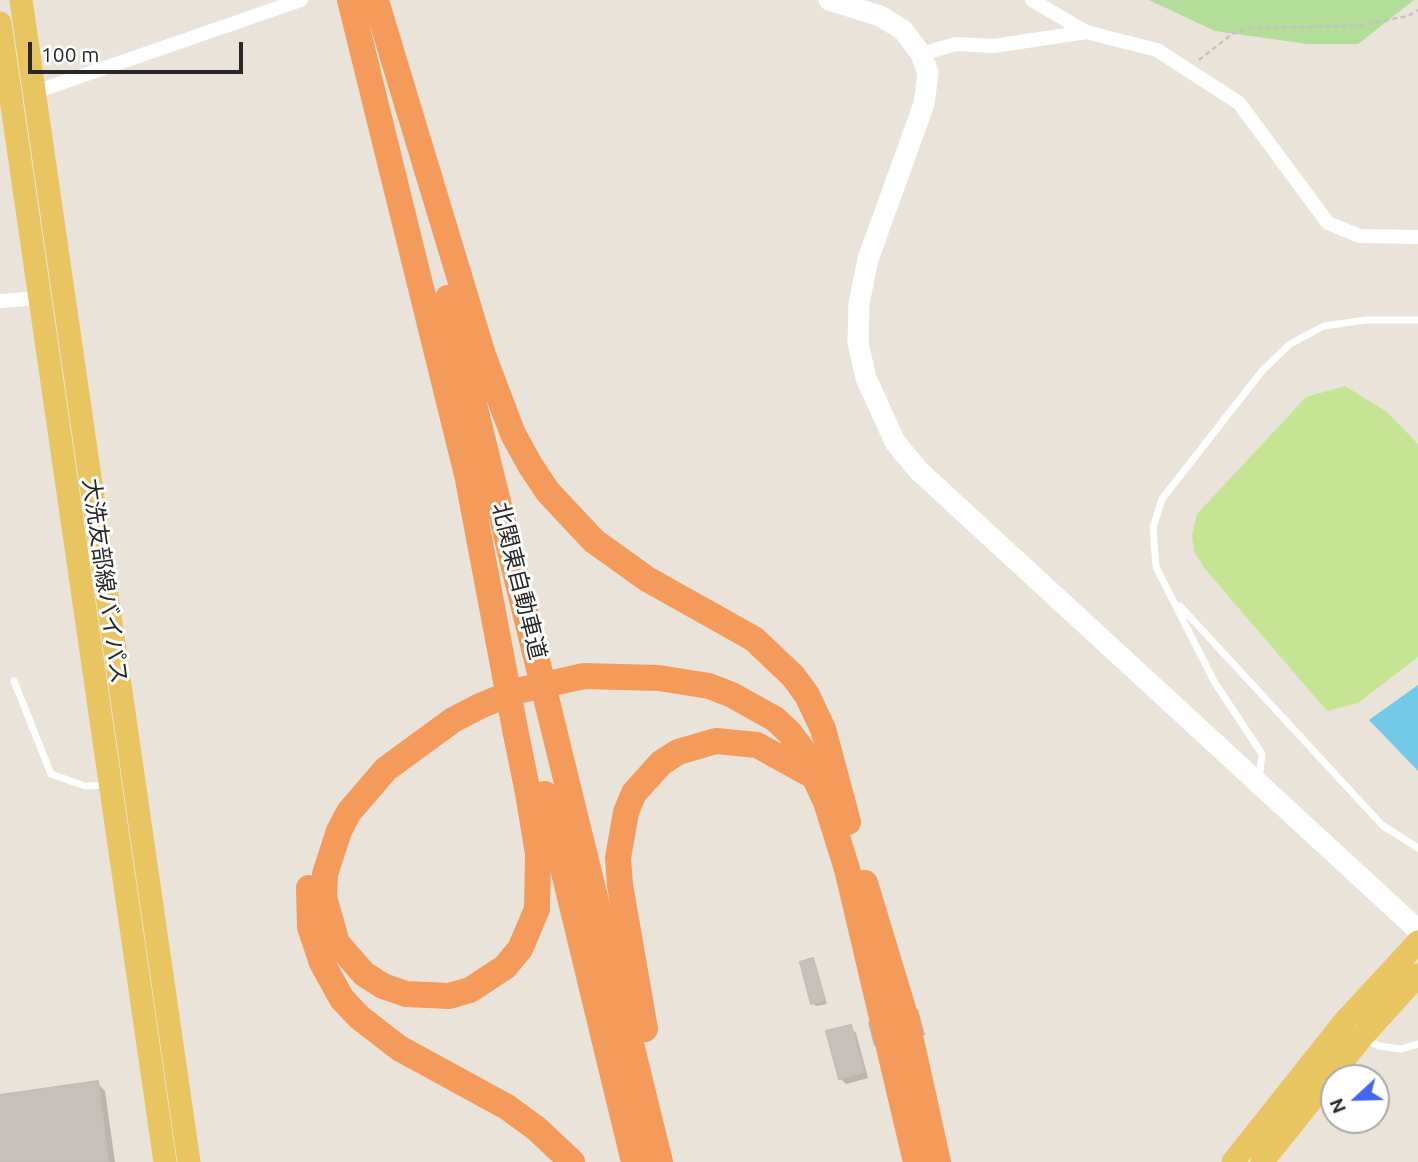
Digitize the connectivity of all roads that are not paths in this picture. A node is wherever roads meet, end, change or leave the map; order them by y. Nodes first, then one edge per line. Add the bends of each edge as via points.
1 (21, 0) edge
2 (301, 0) edge
3 (350, 0) edge
4 (376, 0) edge
5 (829, 0) edge
6 (1032, 0) edge
7 (0, 23) edge
8 (1086, 32) junction
9 (921, 54) junction
10 (35, 92) junction
11 (6, 104) edge
12 (1418, 237) edge
13 (40, 298) junction
14 (0, 301) edge
15 (1418, 320) edge
16 (467, 474) junction
17 (1175, 601) junction
18 (14, 681) dead end
19 (478, 699) junction
20 (821, 766) junction
21 (1258, 783) junction
22 (111, 785) junction
23 (1418, 848) edge
24 (1418, 930) edge
25 (1418, 942) edge
26 (1418, 975) edge
27 (1362, 1037) junction
28 (1418, 1044) edge
29 (165, 1162) edge
30 (189, 1162) edge
31 (572, 1162) edge
32 (634, 1162) edge
33 (660, 1162) edge
34 (674, 1162) edge
35 (916, 1162) edge
36 (938, 1162) edge
37 (1233, 1162) edge
38 (1262, 1162) edge

1 - 10 main road, 大洗友部線バイパス
2 - 10 street
3 - 16 highway, 北関東自動車道
4 - 20 highway via 483,355 530,466 594,541 777,658 807,695 823,729
4 - 33 highway, 北関東自動車道
5 - 9 street via 880,16 903,30
6 - 8 street
7 - 11 main road, 大洗友部線バイパス
8 - 9 street via 994,46 956,44
8 - 12 street via 1157,50 1239,103 1328,223 1360,236
9 - 21 street via 928,73 923,104 868,259 859,303 859,342 877,408 895,442 918,470
10 - 30 main road, 大洗友部線バイパス
11 - 13 main road, 大洗友部線バイパス
13 - 14 street
13 - 22 main road, 大洗友部線バイパス
15 - 17 lane via 1324,326 1290,344 1262,371 1162,499 1153,528 1156,566
16 - 19 highway via 536,842 537,909 520,949 488,980 449,996 406,994 364,974 337,943 324,897 330,852 349,812 386,769
16 - 32 highway, 北関東自動車道
17 - 21 lane via 1215,683 1262,754
17 - 23 lane via 1381,825
18 - 22 lane via 51,774 85,786
19 - 20 highway via 517,691 584,663 640,662 716,675 780,708
19 - 31 highway via 428,719 380,757 341,802 311,866 310,927 331,983 359,1017 399,1048 507,1107
20 - 34 highway via 757,745 716,741 678,752 661,763 634,793 626,812 618,858 620,885 652,1072
20 - 35 highway via 826,802 847,869
20 - 36 highway via 907,1022
21 - 24 street
22 - 29 main road, 大洗友部線バイパス
25 - 37 main road via 1345,1020
26 - 27 main road
27 - 28 lane via 1379,1046 1401,1049
27 - 38 main road

